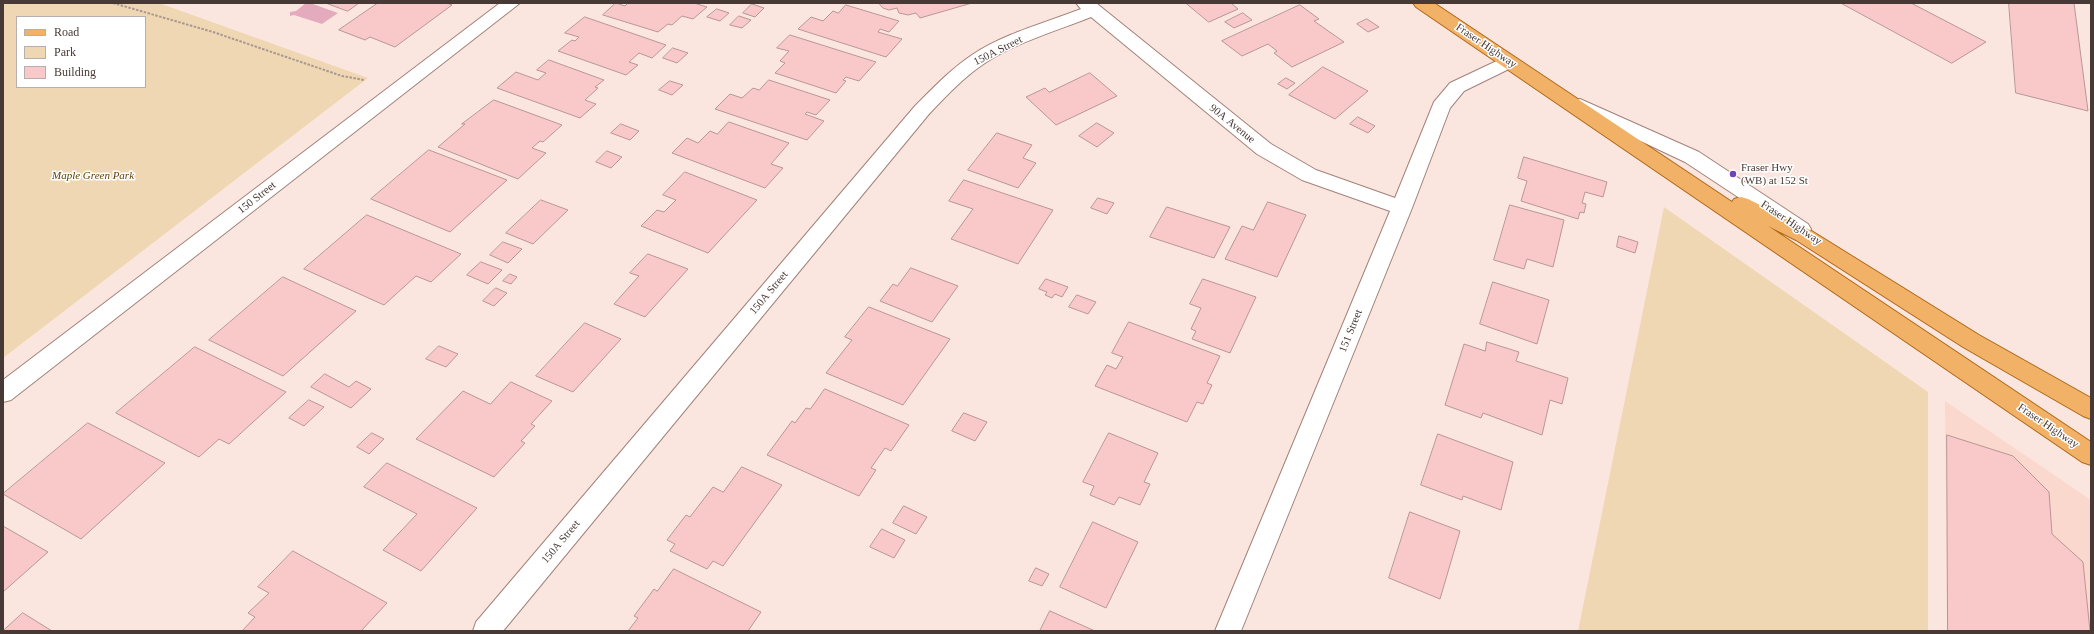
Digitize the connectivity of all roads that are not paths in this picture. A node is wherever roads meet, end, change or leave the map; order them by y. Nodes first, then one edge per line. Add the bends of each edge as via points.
1 (510, 3) edge
2 (1422, 3) edge
3 (1090, 7) edge
4 (1509, 62) junction
5 (1550, 89) junction
6 (1668, 169) junction
7 (1402, 208) junction
8 (1850, 262) junction
9 (3, 394) edge
10 (2091, 409) edge
11 (2091, 455) edge
12 (486, 631) edge
13 (1228, 631) edge

1 - 9 street, 150 Street
2 - 4 main road, Fraser Highway
3 - 7 street, 90A Avenue via 1243,134 1286,164 1333,184
3 - 12 street, 150A Street via 980,59 945,86 922,110
4 - 5 main road, Fraser Highway
4 - 7 street, 151 Street via 1457,87 1441,106
5 - 6 main road, Fraser Highway
5 - 8 street, Fraser Highway via 1622,126 1692,157
6 - 8 main road, Fraser Highway via 1803,235
6 - 11 main road, Fraser Highway
7 - 13 street, 151 Street
8 - 10 main road via 1971,340

